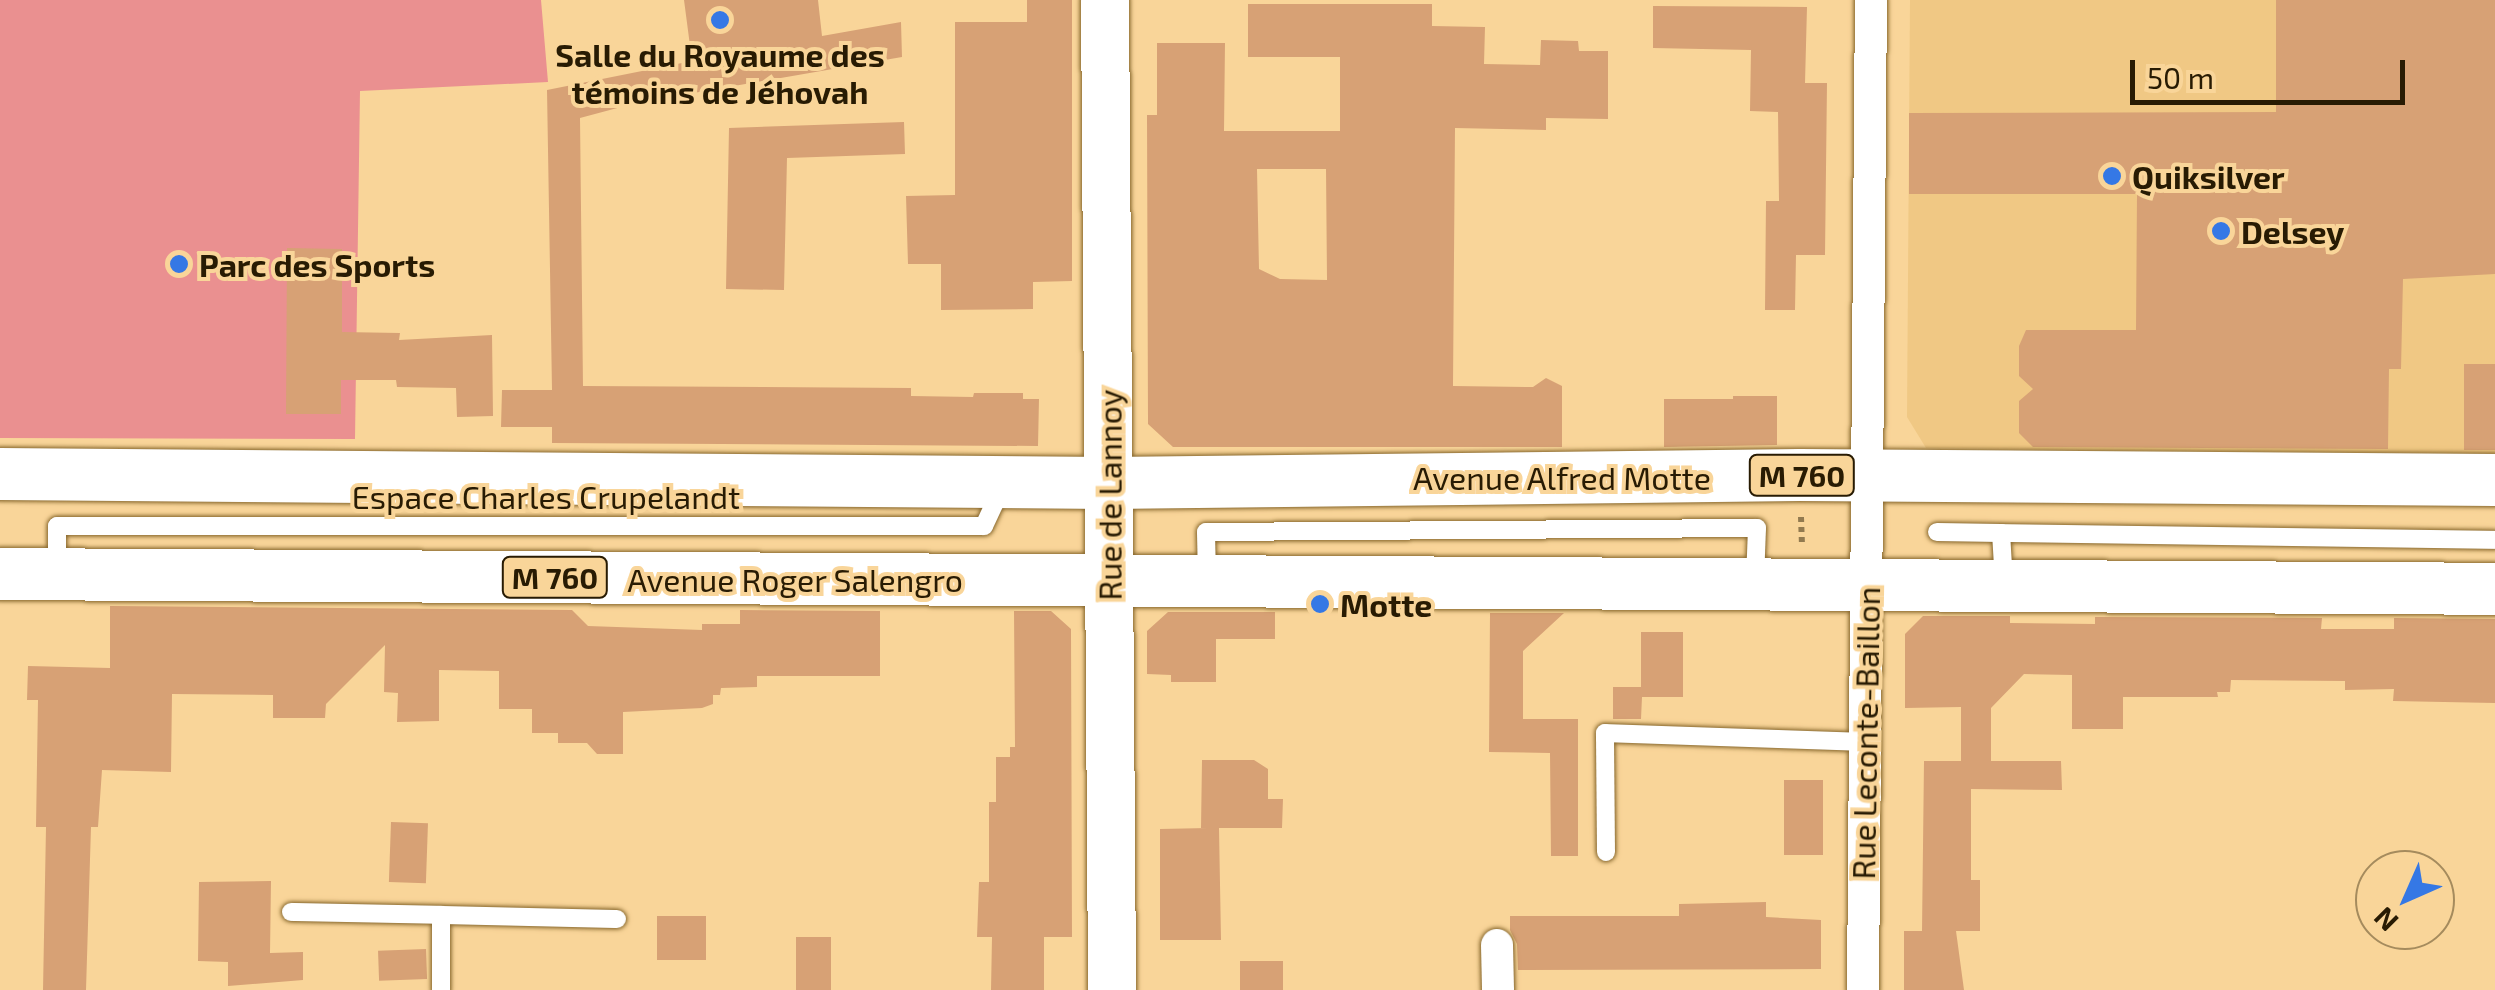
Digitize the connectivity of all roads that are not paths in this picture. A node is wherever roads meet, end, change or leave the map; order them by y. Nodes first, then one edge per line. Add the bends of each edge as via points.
1 (1106, 0) edge
2 (1871, 0) edge
3 (0, 474) edge
4 (1867, 476) junction
5 (2495, 480) edge
6 (1006, 481) junction
7 (1108, 483) junction
8 (1938, 532) dead end
9 (2001, 533) junction
10 (2495, 540) edge
11 (429, 551) junction
12 (0, 574) edge
13 (1110, 582) junction
14 (1867, 586) junction
15 (2004, 587) junction
16 (2495, 589) edge
17 (1864, 742) junction
18 (1606, 852) dead end
19 (291, 912) dead end
20 (441, 915) junction
21 (617, 920) dead end
22 (1497, 945) dead end
23 (441, 990) edge
24 (1112, 990) edge
25 (1498, 990) edge
26 (1862, 990) edge

1 - 7 main road, Rue de Lannoy
2 - 4 street, Rue Leconte-Baillon
3 - 6 main road, M 760
4 - 5 main road, Avenue Alfred Motte / M 760
4 - 7 main road, Avenue Alfred Motte / M 760
4 - 14 street, Rue Leconte-Baillon
6 - 7 main road, M 760
6 - 11 lane, Espace Charles Crupelandt via 984,526
7 - 13 main road, Rue de Lannoy
8 - 9 lane
9 - 10 lane
9 - 15 lane
11 - 12 main road, Avenue Roger Salengro / M 760 via 57,550
11 - 13 main road, Avenue Roger Salengro / M 760
13 - 14 main road, M 760
13 - 24 main road, Rue de Lannoy
14 - 15 main road, M 760
14 - 17 street, Rue Leconte-Baillon
15 - 16 main road, M 760
17 - 18 lane via 1605,733
17 - 26 street, Rue Leconte-Baillon
19 - 20 lane
20 - 21 lane
20 - 23 lane
22 - 25 street

